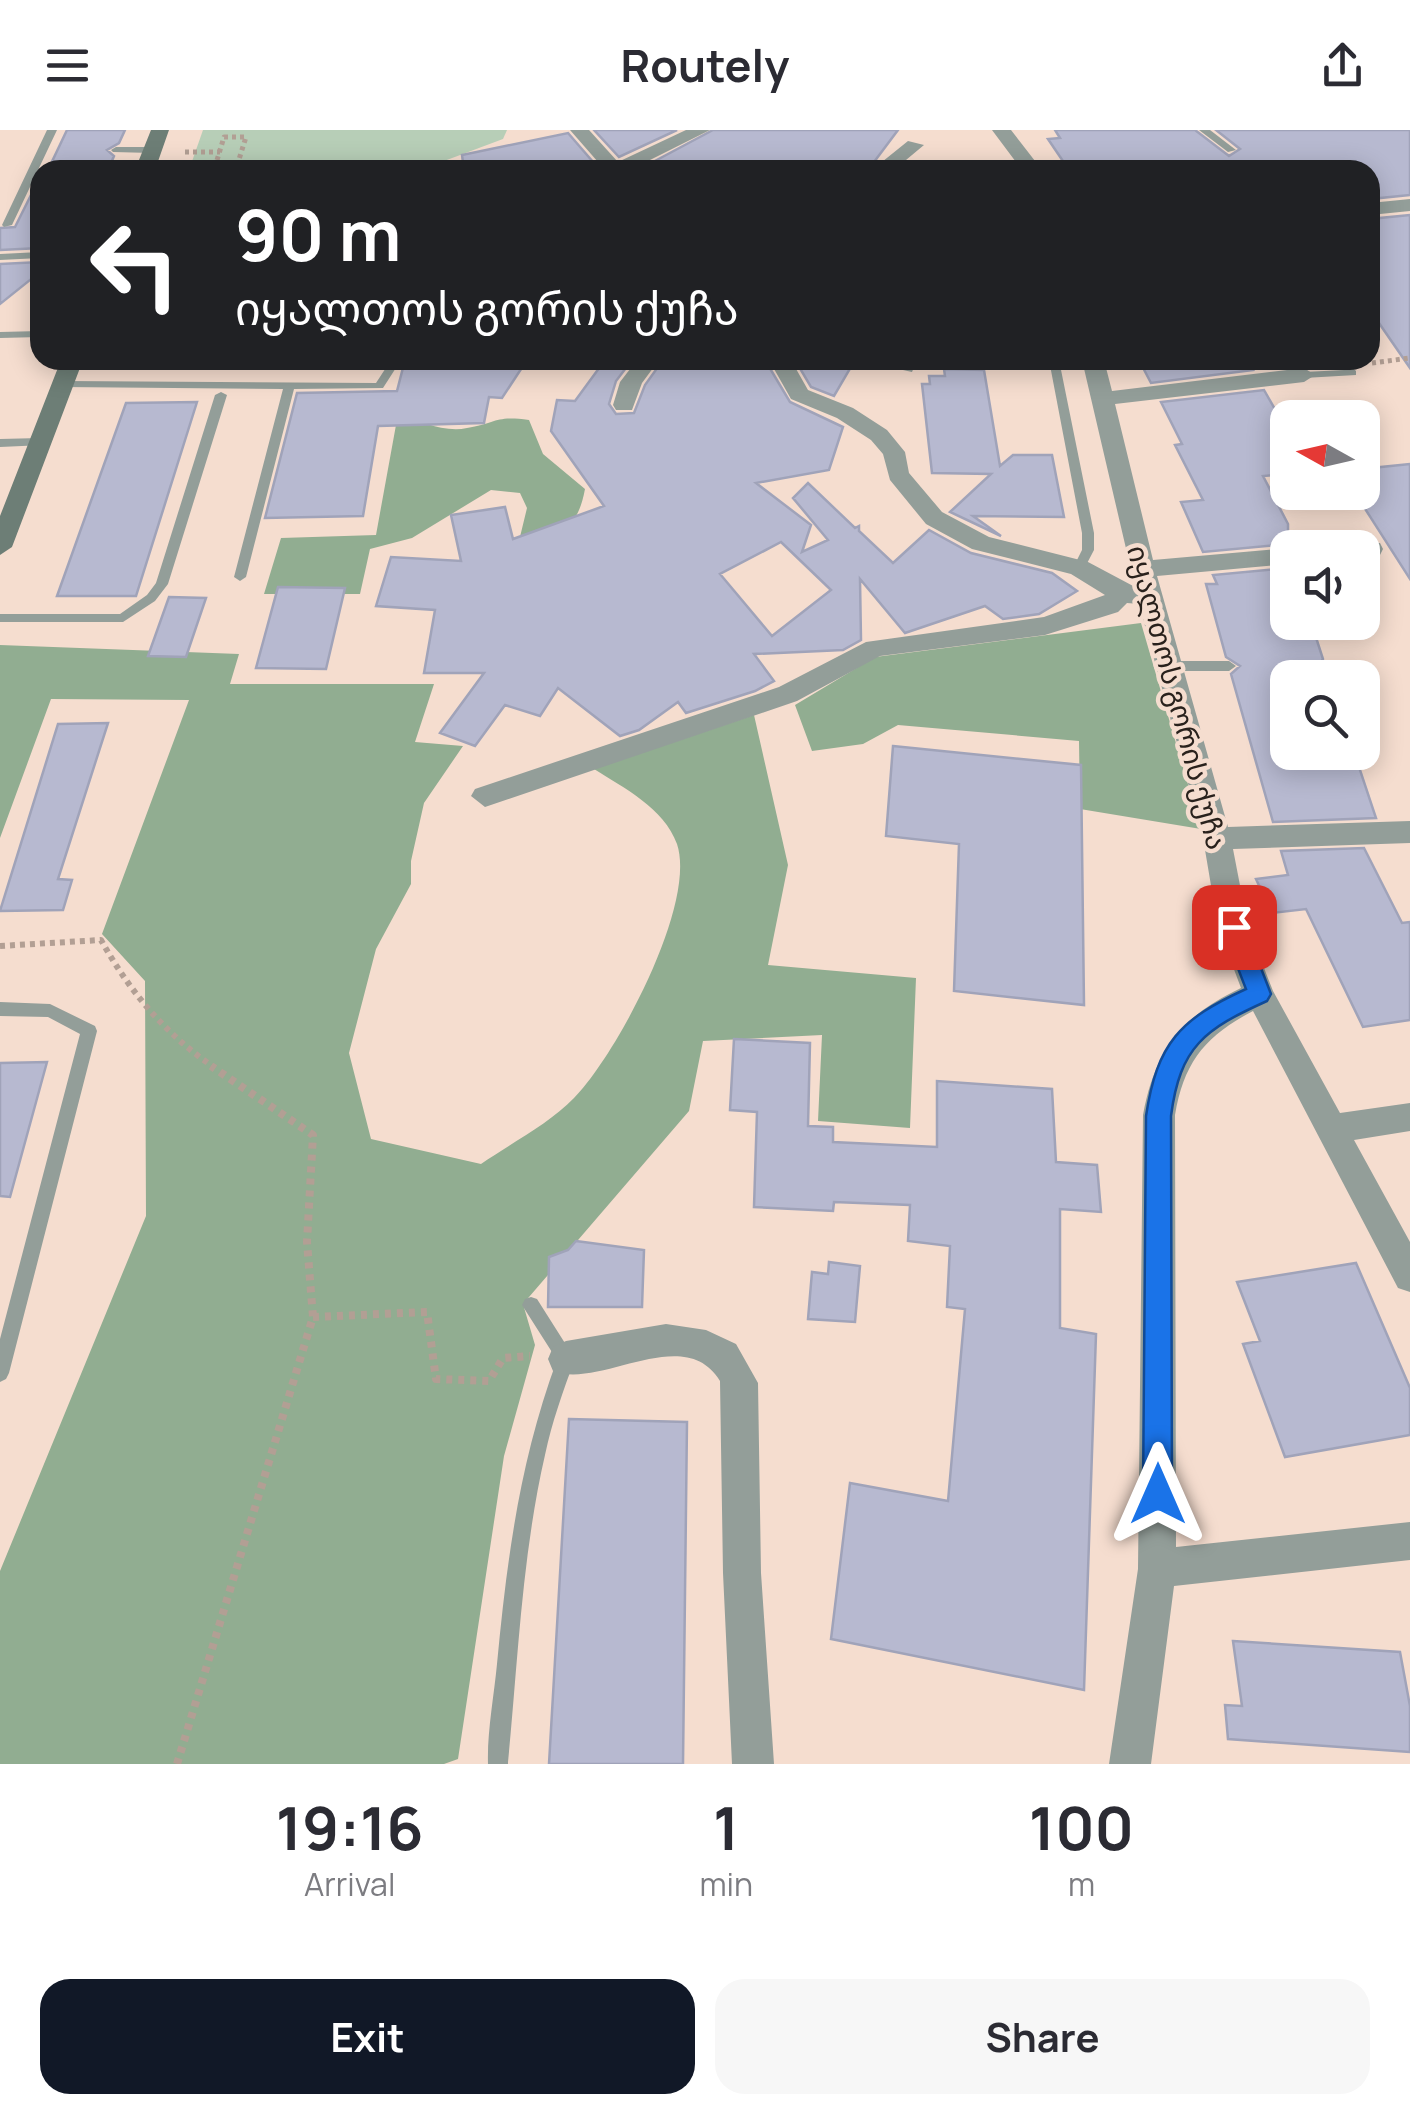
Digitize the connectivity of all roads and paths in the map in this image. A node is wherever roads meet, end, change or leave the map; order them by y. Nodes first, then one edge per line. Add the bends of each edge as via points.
1 (52, 130) edge
2 (160, 130) edge
3 (580, 130) edge
4 (702, 130) edge
5 (1001, 130) edge
6 (1204, 130) edge
7 (238, 133) edge
8 (915, 145) dead end
9 (116, 150) dead end
10 (152, 150) junction
11 (1231, 150) dead end
12 (57, 151) dead end
13 (42, 152) junction
14 (185, 152) dead end
15 (220, 152) junction
16 (38, 160) edge
17 (148, 160) edge
18 (217, 160) edge
19 (239, 160) edge
20 (606, 160) edge
21 (637, 160) edge
22 (895, 160) edge
23 (1024, 160) edge
24 (30, 177) edge
25 (1410, 206) edge
26 (1380, 208) edge
27 (8, 224) dead end
28 (30, 256) edge
29 (0, 258) edge
30 (30, 334) edge
31 (0, 335) edge
32 (68, 370) edge
33 (389, 370) edge
34 (640, 370) edge
35 (786, 370) edge
36 (1056, 370) edge
37 (1096, 370) edge
38 (1350, 370) edge
39 (1304, 375) joint
40 (63, 384) junction
41 (289, 385) junction
42 (221, 395) dead end
43 (1104, 399) junction
44 (624, 406) dead end
45 (40, 442) junction
46 (0, 443) edge
47 (0, 547) edge
48 (1270, 558) edge
49 (1079, 568) junction
50 (1142, 569) junction
51 (240, 577) dead end
52 (1135, 595) junction
53 (0, 618) edge
54 (1166, 666) junction
55 (1229, 666) dead end
56 (485, 796) dead end
57 (1410, 832) edge
58 (1217, 838) junction
59 (0, 946) edge
60 (1259, 994) junction
61 (0, 1009) edge
62 (1410, 1117) edge
63 (1332, 1129) junction
64 (1410, 1276) edge
65 (532, 1305) dead end
66 (313, 1317) junction
67 (566, 1359) junction
68 (0, 1373) edge
69 (1410, 1540) edge
70 (1157, 1570) junction
71 (498, 1762) edge
72 (178, 1764) edge
73 (753, 1764) edge
74 (1130, 1764) edge

1 - 13 lane
2 - 10 street
3 - 20 street
4 - 21 street
5 - 23 street
6 - 11 lane
7 - 15 path via 224,137
7 - 19 path via 246,137
8 - 22 street
9 - 10 lane
10 - 17 street
12 - 13 lane
13 - 16 lane
14 - 15 path
15 - 18 path
24 - 27 lane
25 - 26 street
28 - 29 lane
30 - 31 lane
32 - 40 street
33 - 41 lane via 378,386
34 - 44 street
35 - 49 street via 799,394 880,435 894,452 898,475 934,518 981,543
36 - 49 lane via 1088,533
37 - 43 street, იყალთოს გორის ქუჩა
38 - 39 lane
39 - 43 street
40 - 41 lane
40 - 45 street
41 - 51 lane
42 - 53 lane via 162,584 151,598 122,618
43 - 50 street, იყალთოს გორის ქუჩა
45 - 46 lane
45 - 47 street
48 - 50 street
49 - 52 street
50 - 52 street, იყალთოს გორის ქუჩა
52 - 54 street, იყალთოს გორის ქუჩა
52 - 56 street via 1045,626 875,648 788,694
54 - 55 lane
54 - 58 street, იყალთოს გორის ქუჩა
57 - 58 street
58 - 60 street, იყალთოს გორის ქუჩა via 1234,927
59 - 66 path via 100,940 129,992 191,1052 313,1135
60 - 63 street, იყალთოს გორის ქუჩა
60 - 70 street via 1217,1013 1165,1070 1159,1116
61 - 68 lane via 50,1010 90,1031
62 - 63 street
63 - 64 street, იყალთოს გორის ქუჩა
65 - 67 lane
66 - 67 path via 426,1312 436,1378 488,1381 503,1358 515,1354
66 - 72 path
67 - 71 lane via 543,1414 532,1468
67 - 73 street via 661,1340 726,1358 740,1383
69 - 70 street
70 - 74 street

